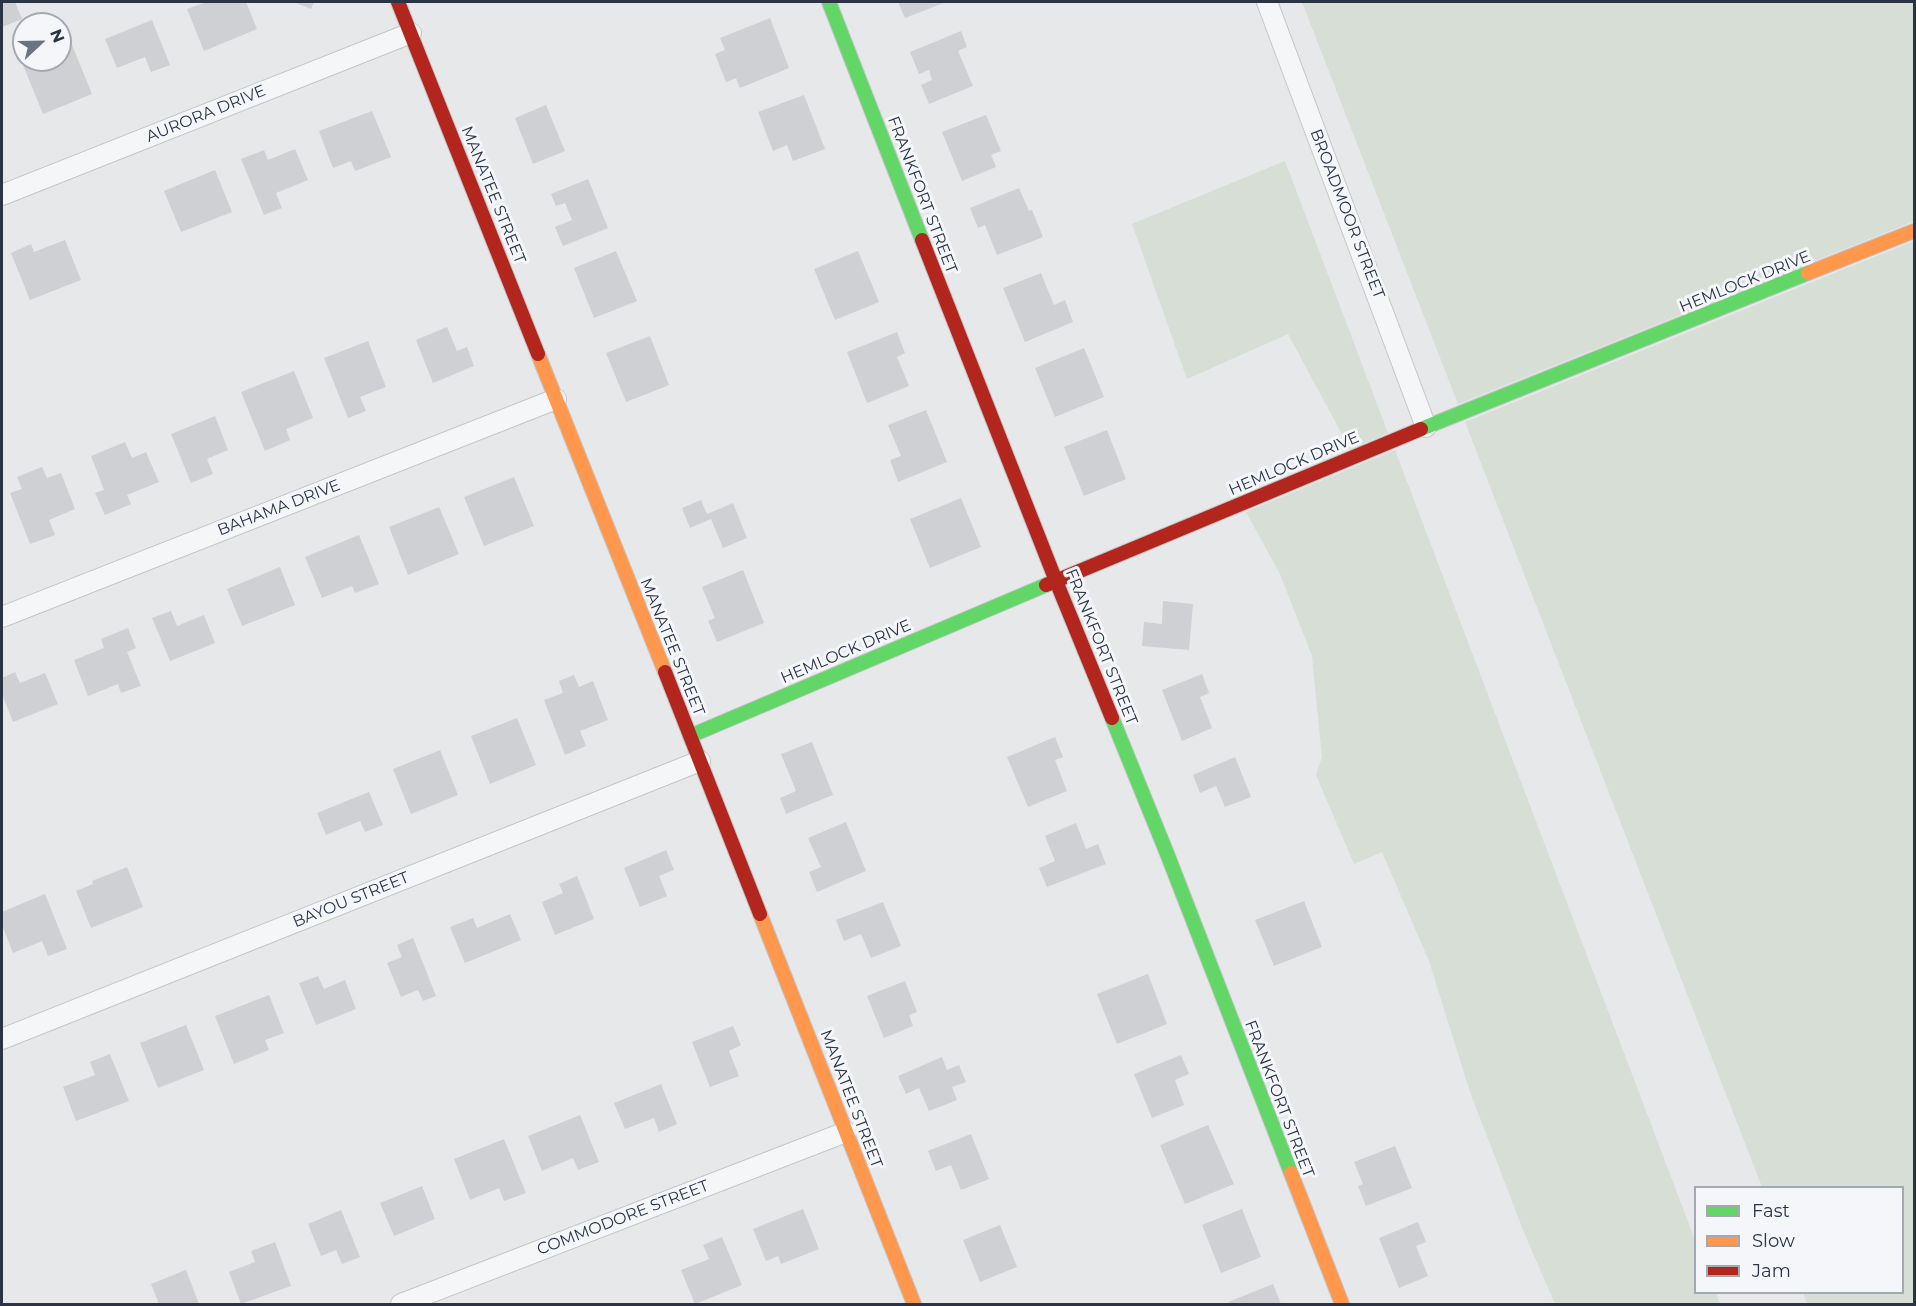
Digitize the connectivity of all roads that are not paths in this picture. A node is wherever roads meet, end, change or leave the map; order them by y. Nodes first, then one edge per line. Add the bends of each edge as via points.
1 (398, 2) edge
2 (828, 2) edge
3 (1267, 2) edge
4 (411, 33) junction
5 (2, 195) edge
6 (1914, 231) edge
7 (556, 399) junction
8 (1426, 427) junction
9 (1056, 581) junction
10 (2, 617) edge
11 (690, 736) junction
12 (700, 760) junction
13 (2, 1039) edge
14 (846, 1132) junction
15 (401, 1305) edge
16 (914, 1305) edge
17 (1342, 1305) edge

1 - 4 street, MANATEE STREET
2 - 9 street, FRANKFORT STREET
3 - 8 street, BROADMOOR STREET
4 - 5 street, AURORA DRIVE
4 - 7 street, MANATEE STREET
6 - 8 street, HEMLOCK DRIVE
7 - 10 street, BAHAMA DRIVE
7 - 11 street, MANATEE STREET
8 - 9 street, HEMLOCK DRIVE
9 - 11 street, HEMLOCK DRIVE
9 - 17 street, FRANKFORT STREET via 1168,856
11 - 12 street, MANATEE STREET
12 - 13 street, BAYOU STREET
12 - 14 street, MANATEE STREET
14 - 15 street, COMMODORE STREET
14 - 16 street, MANATEE STREET

